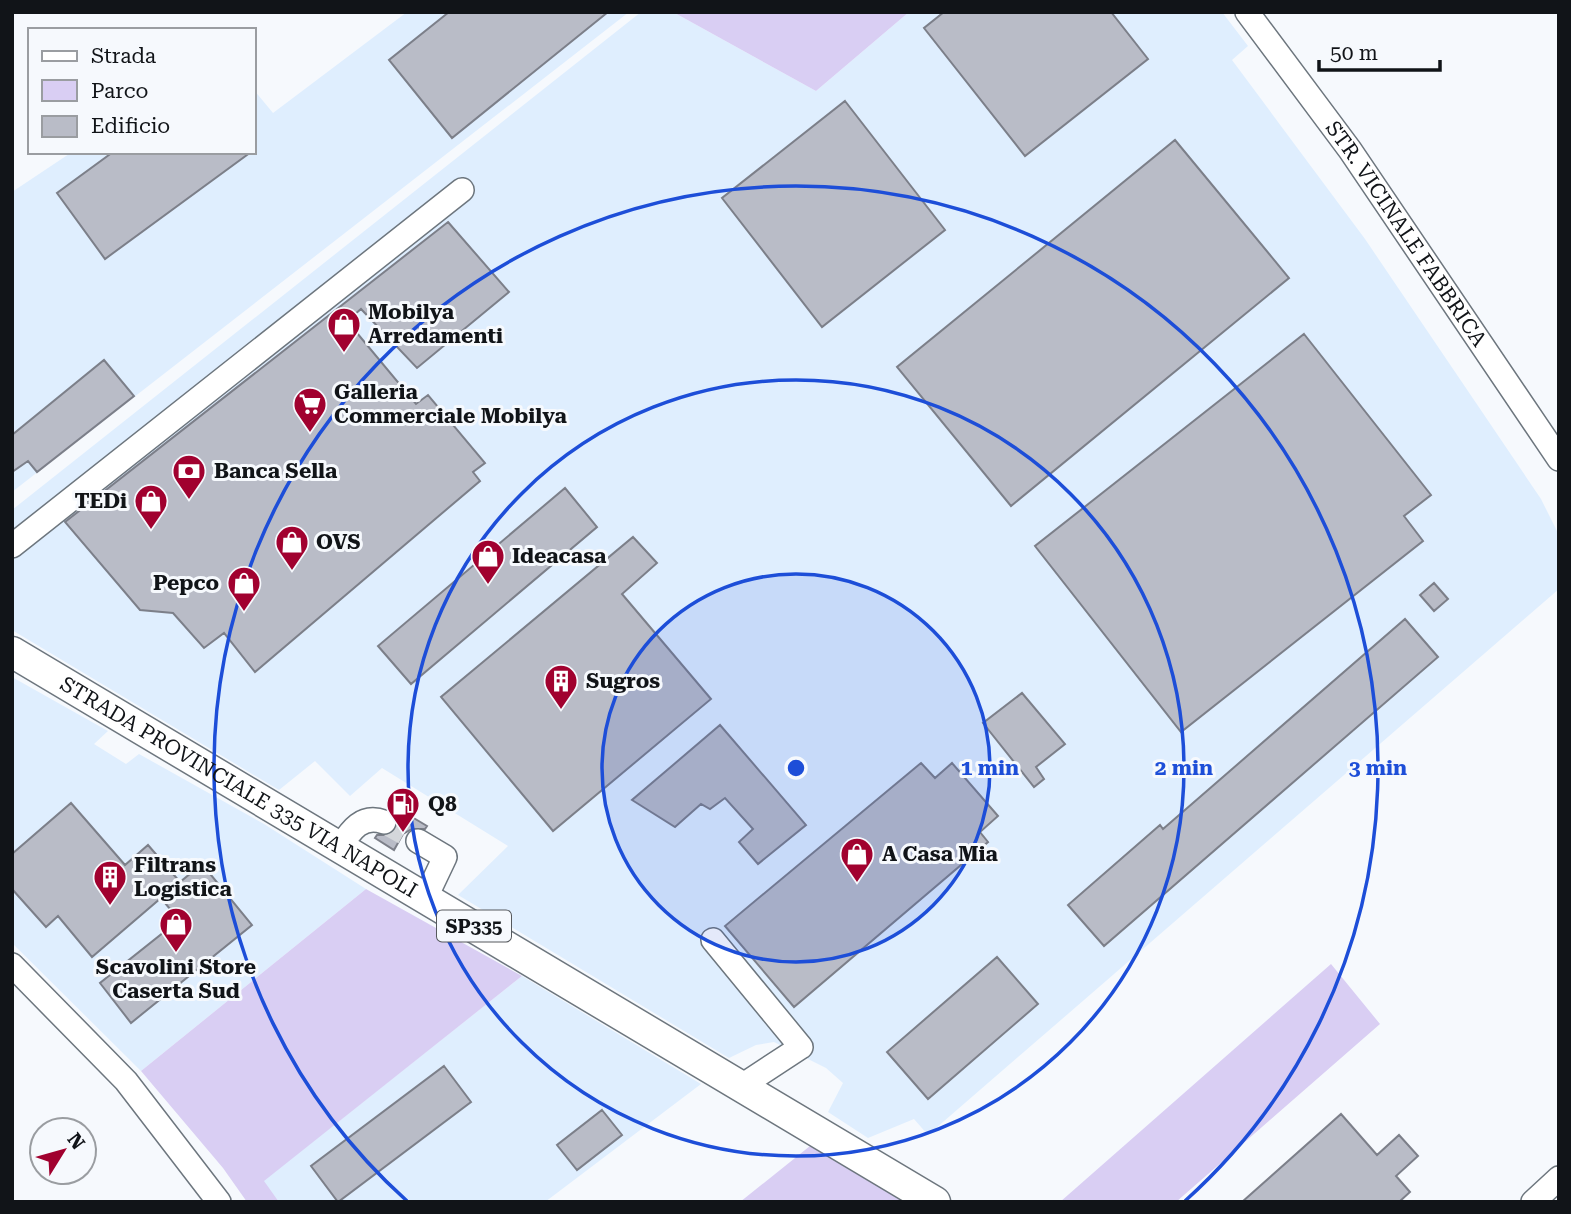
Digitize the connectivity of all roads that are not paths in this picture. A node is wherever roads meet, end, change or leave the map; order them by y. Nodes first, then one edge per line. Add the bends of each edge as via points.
1 (1247, 12) edge
2 (461, 190) dead end
3 (1559, 459) edge
4 (12, 546) edge
5 (12, 652) edge
6 (384, 822) tunnel mouth
7 (418, 841) tunnel mouth
8 (340, 847) junction
9 (425, 897) junction
10 (713, 940) dead end
11 (12, 965) edge
12 (743, 1085) junction
13 (1559, 1178) edge
14 (219, 1202) edge
15 (934, 1202) edge
16 (1533, 1202) edge

1 - 3 street, STR. VICINALE FABBRICA via 1350,150
2 - 4 street
5 - 8 main road, STRADA PROVINCIALE 335 VIA NAPOLI / SP335
6 - 8 street via 365,820 352,828
7 - 9 street via 445,857
8 - 9 main road, STRADA PROVINCIALE 335 VIA NAPOLI / SP335
9 - 12 main road, STRADA PROVINCIALE 335 VIA NAPOLI / SP335
10 - 12 street via 801,1047
11 - 14 street via 126,1081
12 - 15 main road, STRADA PROVINCIALE 335 VIA NAPOLI / SP335
13 - 16 street

